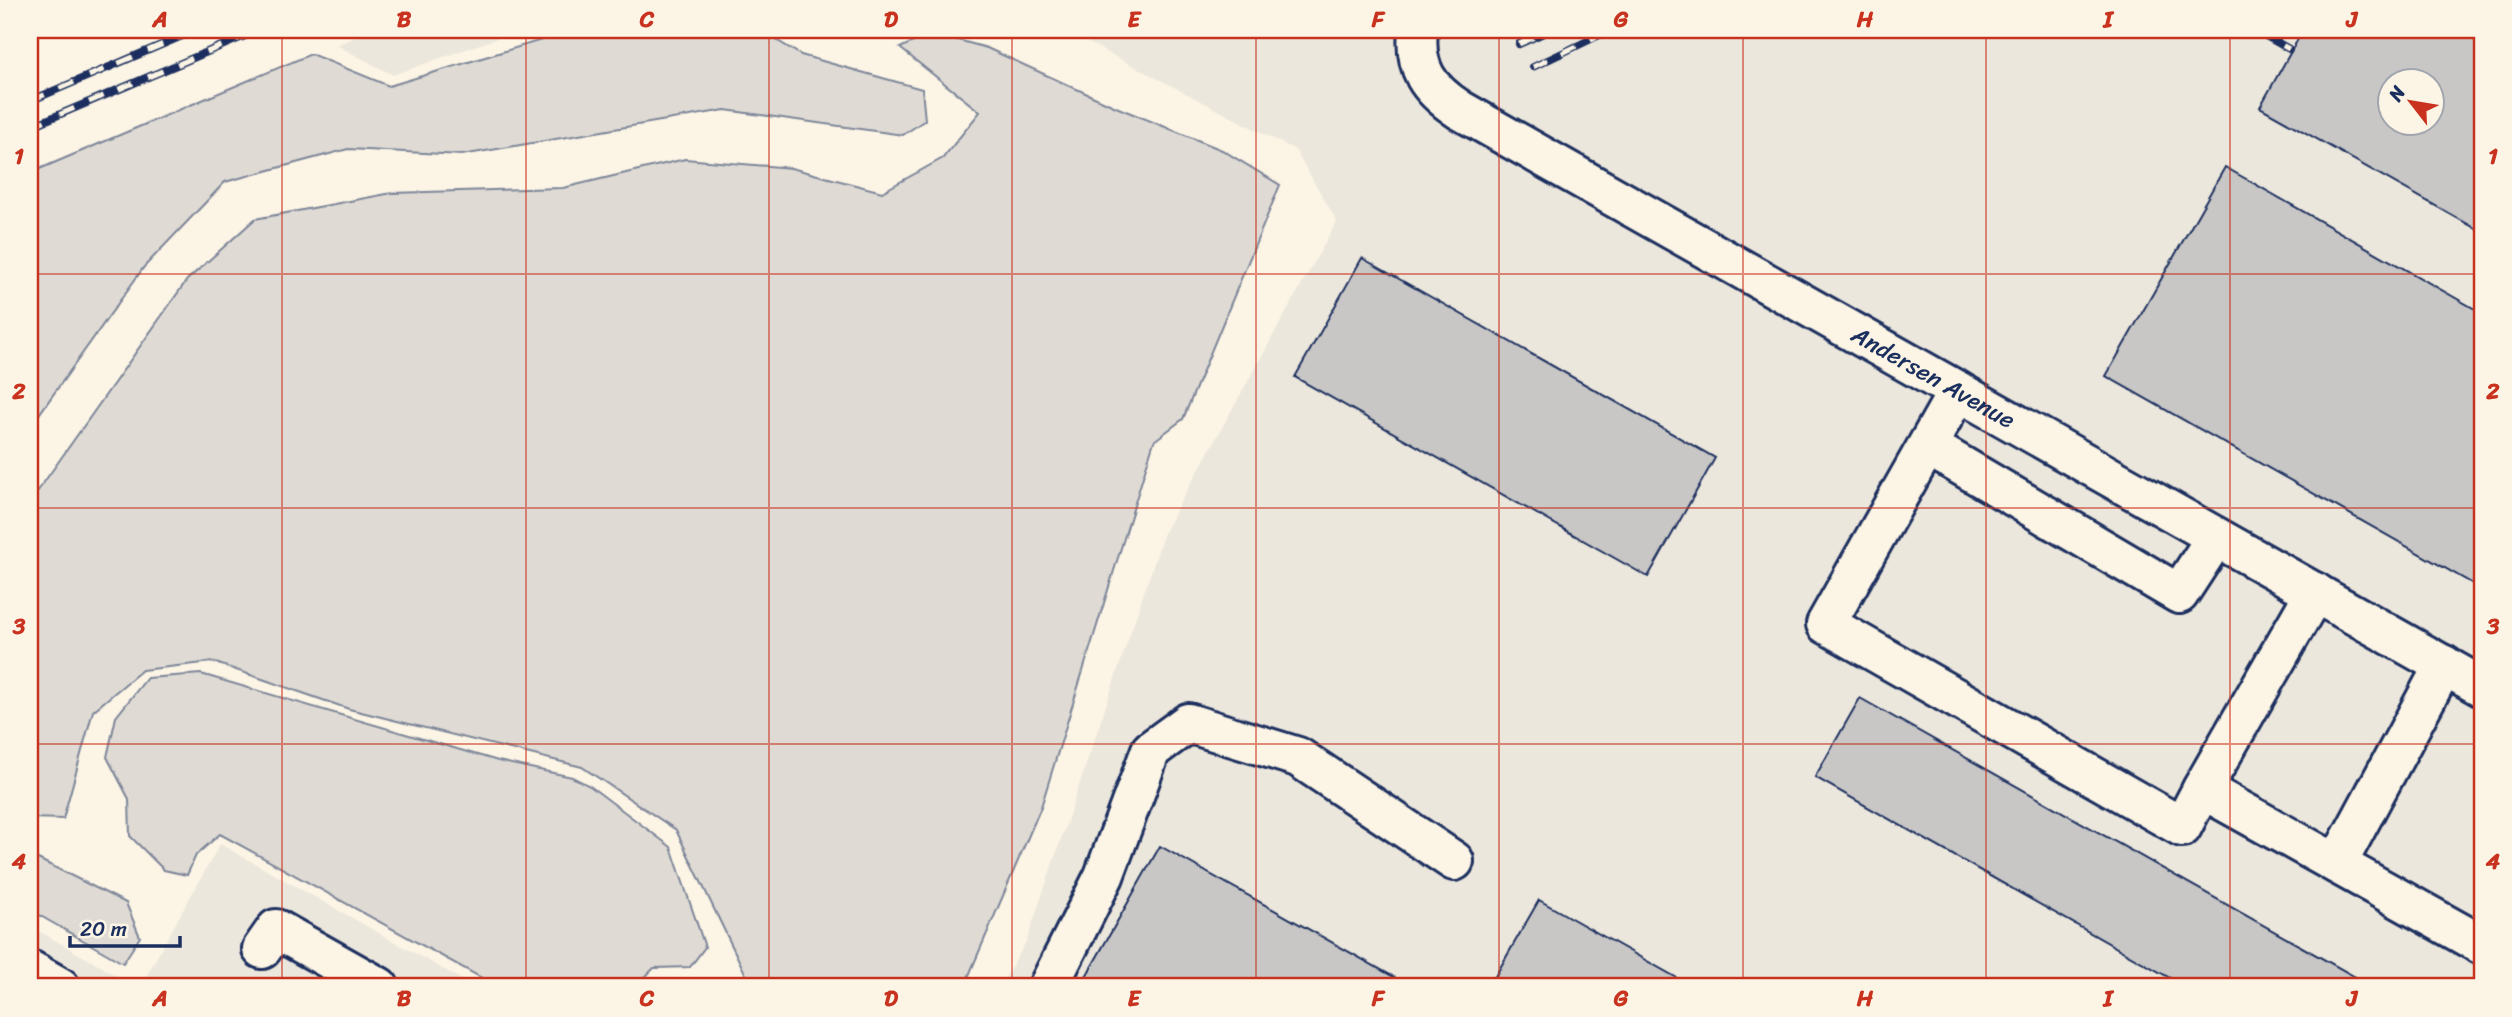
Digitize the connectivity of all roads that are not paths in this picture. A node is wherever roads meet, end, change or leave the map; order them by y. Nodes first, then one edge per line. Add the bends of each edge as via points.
1 (1417, 36) edge
2 (1958, 391) junction
3 (1928, 446) junction
4 (2216, 537) junction
5 (2315, 592) junction
6 (2444, 665) junction
7 (2482, 687) edge
8 (2202, 789) junction
9 (1454, 861) dead end
10 (2337, 864) junction
11 (2480, 939) edge
12 (262, 949) dead end
13 (30, 970) edge
14 (60, 987) edge
15 (379, 987) edge
16 (1048, 987) edge

1 - 2 street, Andersen Avenue via 1423,75 1437,95
2 - 3 street
2 - 4 street, Andersen Avenue
3 - 4 street via 2179,594
3 - 8 street via 1826,624 2182,827
4 - 5 street, Andersen Avenue
5 - 6 street, Andersen Avenue
5 - 8 street
6 - 7 street, Andersen Avenue
6 - 10 street
8 - 10 street
9 - 16 street via 1298,757 1188,723 1151,750 1104,876
10 - 11 street
12 - 15 street via 276,929
13 - 14 street

